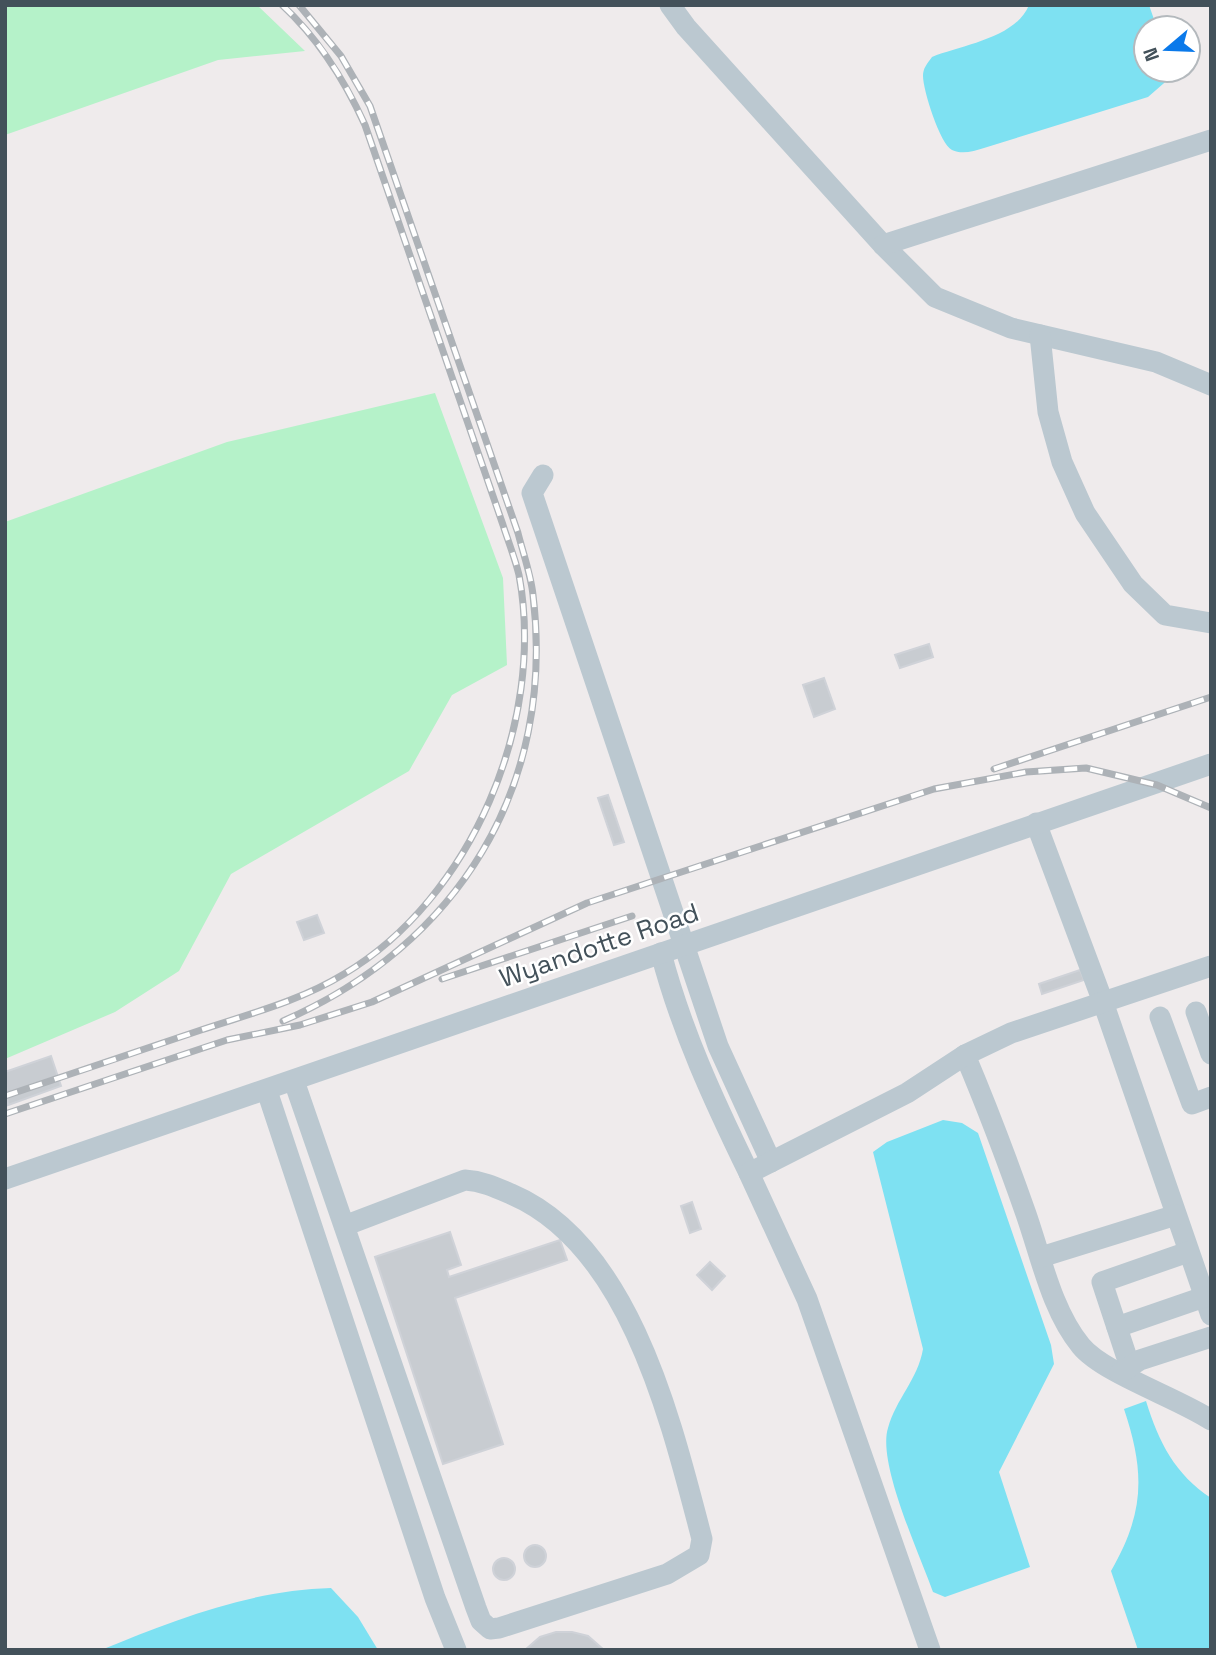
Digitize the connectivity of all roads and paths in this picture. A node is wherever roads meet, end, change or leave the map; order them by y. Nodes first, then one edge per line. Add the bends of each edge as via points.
1 (670, 5) edge
2 (1211, 140) edge
3 (883, 245) junction
4 (1040, 335) junction
5 (1211, 385) edge
6 (543, 475) dead end
7 (1211, 623) edge
8 (1211, 764) edge
9 (1036, 823) junction
10 (685, 944) junction
11 (661, 953) junction
12 (1211, 966) edge
13 (1103, 1002) junction
14 (1196, 1012) dead end
15 (1160, 1017) dead end
16 (1211, 1054) edge
17 (965, 1055) junction
18 (294, 1081) junction
19 (267, 1091) junction
20 (1211, 1097) edge
21 (771, 1162) junction
22 (749, 1173) junction
23 (5, 1179) edge
24 (1176, 1215) junction
25 (344, 1226) junction
26 (1188, 1252) junction
27 (1041, 1257) junction
28 (1208, 1306) edge
29 (1117, 1327) junction
30 (1211, 1337) edge
31 (1125, 1370) junction
32 (1211, 1420) edge
33 (456, 1650) edge
34 (930, 1650) edge

1 - 3 street
2 - 3 street
3 - 4 street via 935,298
4 - 5 street via 1156,362
4 - 7 street via 1048,412 1062,462 1085,513 1133,584 1165,615
6 - 10 street via 532,493
8 - 9 street, Wyandotte Road
9 - 10 street, Wyandotte Road
9 - 13 street
10 - 11 street, Wyandotte Road
10 - 21 street via 718,1046
11 - 18 street, Wyandotte Road
11 - 22 street via 707,1087
12 - 13 street
13 - 17 street via 1011,1033
13 - 24 street
14 - 16 street
15 - 20 street via 1192,1104
17 - 21 street via 907,1093
17 - 27 street
18 - 19 street, Wyandotte Road
18 - 25 street
19 - 23 street, Wyandotte Road
19 - 33 street
21 - 22 street
22 - 34 street via 807,1299
24 - 26 street
24 - 27 street
25 - 25 street via 481,1621 490,1629 499,1628 667,1574 699,1555 702,1539 669,1415 642,1345 587,1252 566,1229 531,1203 481,1181 465,1180
26 - 28 street
26 - 29 street via 1102,1282
27 - 31 street via 1057,1303 1082,1348
28 - 29 street
29 - 31 street
30 - 31 street
31 - 32 street

